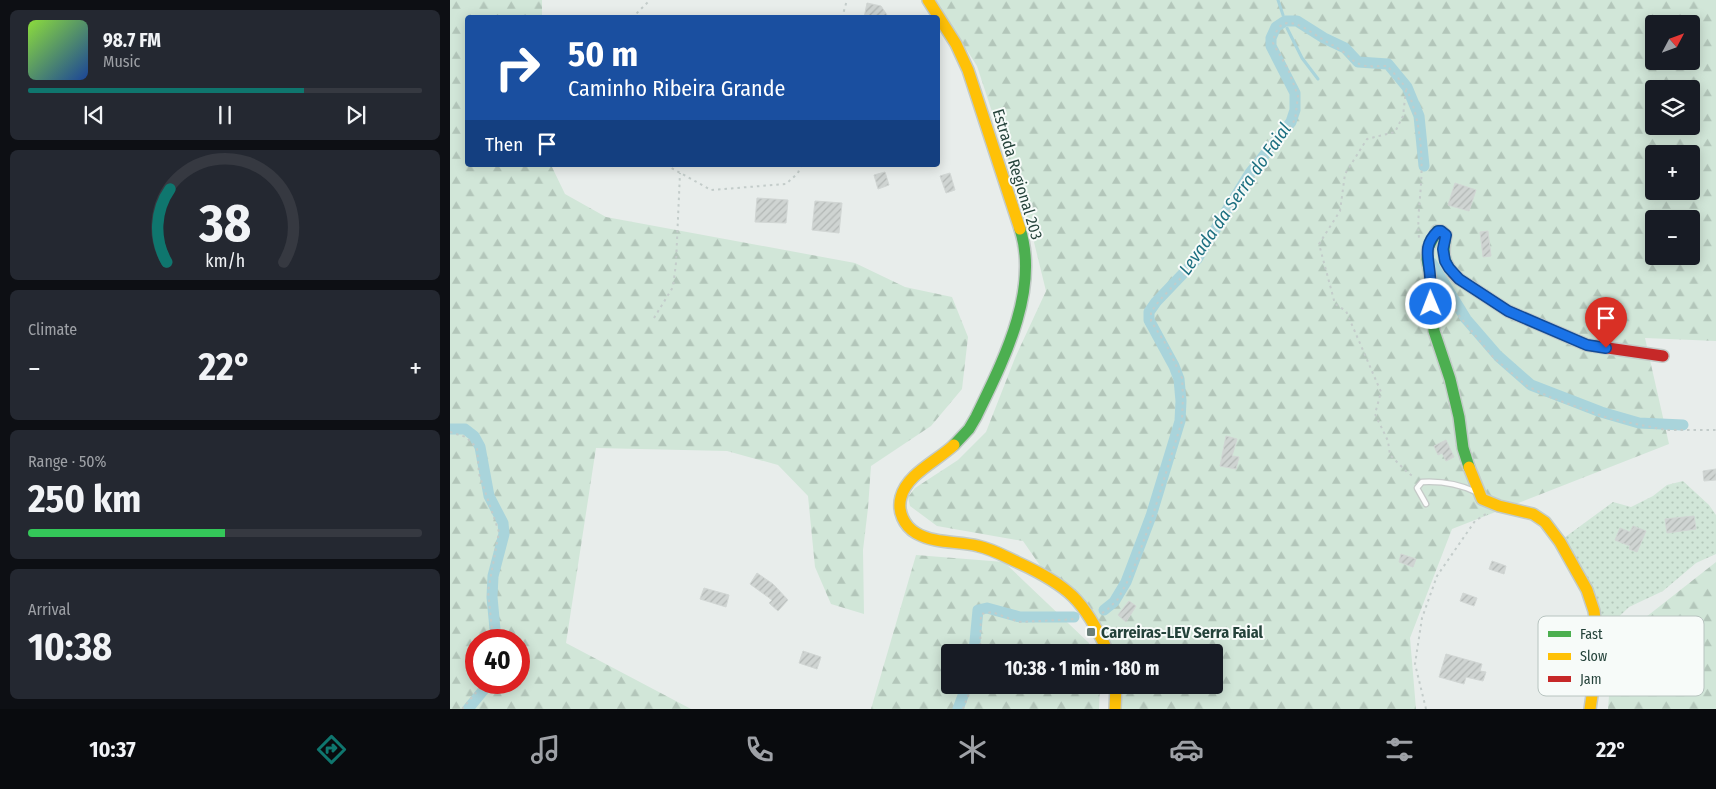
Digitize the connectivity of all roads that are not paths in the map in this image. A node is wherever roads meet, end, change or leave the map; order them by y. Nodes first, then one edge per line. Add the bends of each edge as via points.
1 (928, 0) edge
2 (938, 15) edge
3 (940, 19) edge
4 (1663, 356) dead end
5 (1480, 493) junction
6 (1426, 504) dead end
7 (1595, 616) edge
8 (1104, 644) edge
9 (1116, 694) edge
10 (1592, 696) edge
11 (1115, 709) edge
12 (1590, 709) edge

1 - 2 main road, Estrada Regional 203
3 - 8 main road, Estrada Regional 203 via 968,70 1022,235 1025,281 1018,320 1008,349 978,412 963,436 910,480 900,500 902,518 917,534 979,546 1048,577 1081,602 1092,616
4 - 5 main road via 1587,345 1508,311 1459,279 1449,268 1443,253 1446,235 1438,231 1428,248 1427,259 1434,331 1450,379 1463,448
5 - 6 lane via 1464,486 1422,482 1417,488
5 - 7 main road via 1482,499 1533,514 1545,522 1587,590
9 - 11 main road
10 - 12 main road

